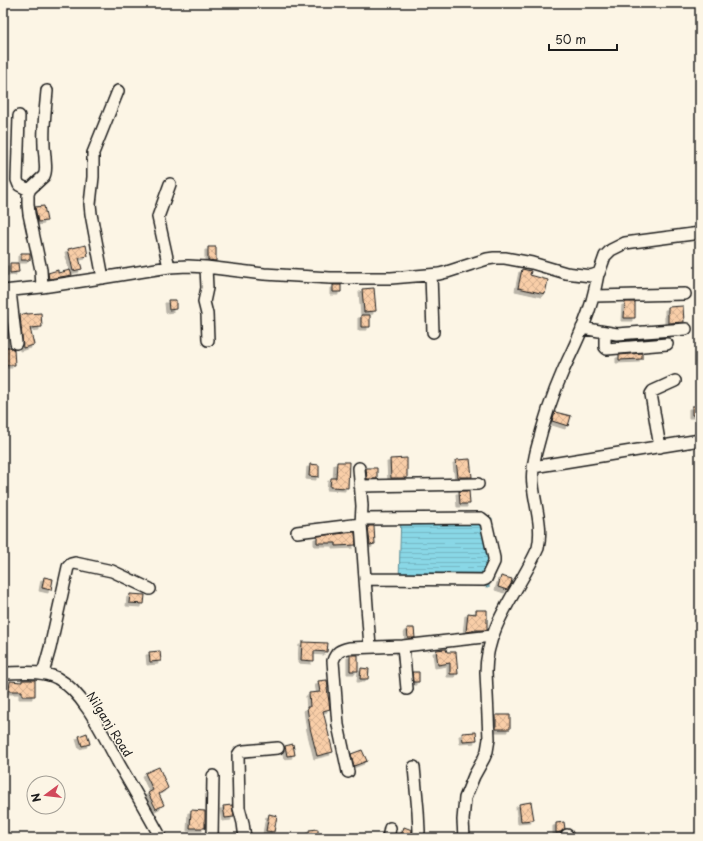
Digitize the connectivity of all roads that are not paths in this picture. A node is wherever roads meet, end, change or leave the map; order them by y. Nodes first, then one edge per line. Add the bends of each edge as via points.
1 (47, 91) dead end
2 (118, 91) dead end
3 (19, 116) dead end
4 (170, 184) dead end
5 (29, 190) junction
6 (700, 233) edge
7 (168, 267) junction
8 (206, 267) junction
9 (598, 274) junction
10 (431, 275) junction
11 (103, 278) junction
12 (42, 287) junction
13 (6, 291) edge
14 (685, 294) dead end
15 (594, 296) junction
16 (582, 328) junction
17 (686, 329) dead end
18 (433, 332) dead end
19 (605, 332) junction
20 (208, 340) dead end
21 (16, 343) dead end
22 (667, 344) dead end
23 (675, 381) dead end
24 (700, 440) edge
25 (660, 447) junction
26 (533, 467) junction
27 (359, 468) dead end
28 (478, 484) dead end
29 (360, 486) junction
30 (361, 521) junction
31 (297, 532) dead end
32 (365, 579) junction
33 (150, 589) dead end
34 (492, 636) junction
35 (403, 646) junction
36 (370, 647) junction
37 (3, 673) edge
38 (43, 673) junction
39 (407, 689) dead end
40 (278, 748) dead end
41 (414, 767) dead end
42 (348, 772) dead end
43 (213, 776) dead end
44 (161, 838) edge
45 (212, 838) edge
46 (245, 838) edge
47 (418, 838) edge
48 (464, 838) edge

1 - 5 street via 43,138 45,174
2 - 11 street via 92,156 90,204
3 - 5 street via 17,180 19,185
4 - 7 street via 158,217
5 - 12 street via 29,209
6 - 9 street via 620,246 607,254
7 - 8 street
7 - 11 street
8 - 10 street via 330,278
8 - 20 street via 204,304
9 - 10 street via 591,276 566,273 532,263 494,258
9 - 15 street
10 - 18 street
11 - 12 street
12 - 13 street
13 - 21 street
14 - 15 street
15 - 16 street
16 - 19 street
16 - 26 street via 558,383
17 - 19 street via 621,334
19 - 22 street via 607,348
23 - 25 street via 651,394
24 - 25 street
25 - 26 street
26 - 34 street via 540,541
27 - 29 street
28 - 29 street
29 - 30 street
30 - 31 street
30 - 32 street
30 - 32 street via 481,518 486,522 494,558 486,579 483,580
32 - 36 street
33 - 38 street via 112,571 71,564 68,567
34 - 35 street
34 - 48 street via 486,662 489,739 484,758 465,798
35 - 36 street
35 - 39 street
36 - 42 street via 341,649 333,661 338,725
37 - 38 street, Nilganj Road
38 - 44 street, Nilganj Road via 64,682 88,710
40 - 46 street via 244,751 238,755 239,808
41 - 47 street
43 - 45 street

